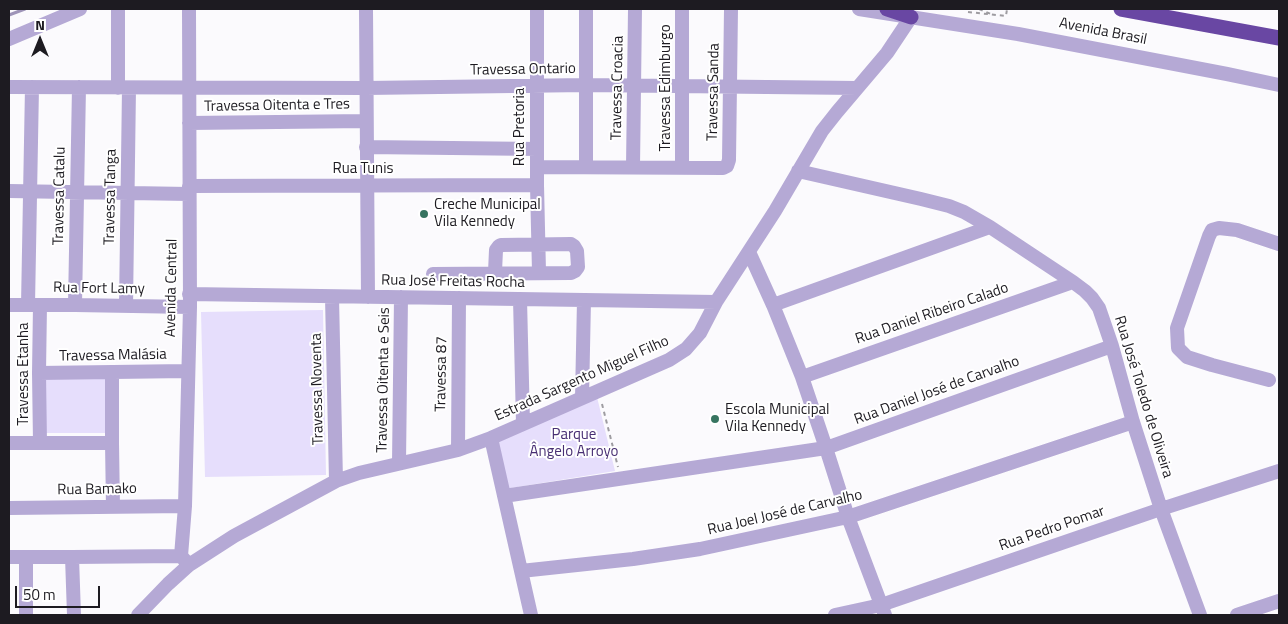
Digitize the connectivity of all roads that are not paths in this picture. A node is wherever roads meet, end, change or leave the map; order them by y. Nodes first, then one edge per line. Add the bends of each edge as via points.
1 (80, 9) edge
2 (118, 9) edge
3 (189, 9) edge
4 (366, 9) edge
5 (537, 9) edge
6 (586, 9) edge
7 (635, 9) edge
8 (682, 9) edge
9 (731, 9) edge
10 (859, 9) edge
11 (887, 9) edge
12 (1121, 9) edge
13 (911, 16) junction
14 (1279, 38) edge
15 (9, 39) edge
16 (586, 85) junction
17 (1279, 85) edge
18 (634, 86) junction
19 (9, 87) edge
20 (32, 87) junction
21 (537, 87) junction
22 (683, 87) junction
23 (730, 87) junction
24 (79, 88) junction
25 (124, 88) junction
26 (189, 88) junction
27 (366, 88) junction
28 (857, 88) junction
29 (366, 122) junction
30 (189, 123) junction
31 (366, 148) junction
32 (537, 149) junction
33 (537, 167) junction
34 (633, 167) junction
35 (586, 168) junction
36 (682, 168) junction
37 (798, 172) junction
38 (366, 185) junction
39 (537, 185) junction
40 (189, 190) junction
41 (9, 191) edge
42 (30, 192) junction
43 (77, 192) junction
44 (128, 193) junction
45 (990, 227) junction
46 (1279, 243) edge
47 (539, 244) junction
48 (749, 252) junction
49 (495, 272) junction
50 (539, 272) junction
51 (433, 274) dead end
52 (1073, 282) junction
53 (332, 297) junction
54 (368, 297) junction
55 (401, 297) junction
56 (460, 298) junction
57 (520, 299) junction
58 (189, 300) junction
59 (584, 300) junction
60 (716, 302) junction
61 (9, 305) edge
62 (34, 305) junction
63 (75, 305) junction
64 (773, 305) junction
65 (126, 306) junction
66 (1112, 346) junction
67 (187, 371) junction
68 (39, 372) junction
69 (112, 372) junction
70 (802, 377) junction
71 (1269, 380) dead end
72 (582, 398) junction
73 (1133, 422) junction
74 (523, 424) junction
75 (491, 438) junction
76 (9, 443) edge
77 (40, 443) junction
78 (112, 443) junction
79 (826, 448) junction
80 (458, 450) junction
81 (400, 463) junction
82 (1279, 471) edge
83 (336, 481) junction
84 (504, 496) junction
85 (114, 506) junction
86 (185, 506) junction
87 (9, 508) edge
88 (1161, 509) junction
89 (848, 518) junction
90 (9, 557) edge
91 (26, 557) junction
92 (72, 558) junction
93 (185, 561) junction
94 (521, 571) junction
95 (1279, 601) edge
96 (883, 610) edge
97 (26, 615) edge
98 (74, 615) edge
99 (138, 615) edge
100 (531, 615) edge
101 (835, 615) edge
102 (1200, 615) edge
103 (1237, 615) edge

1 - 15 street
2 - 25 street, Travessa Tanga
3 - 26 street, Avenida Central
4 - 27 street
5 - 21 street, Rua Pretoria
6 - 16 street
7 - 18 street, Travessa Croacia
8 - 22 street, Travessa Edimburgo
9 - 23 street, Travessa Sanda
10 - 13 street, Avenida Brasil
11 - 13 highway
12 - 14 highway, Avenida Brasil
13 - 17 street, Avenida Brasil
13 - 28 street, Estrada Sargento Miguel Filho via 887,53
16 - 18 street, Travessa Ontario
16 - 21 street, Travessa Ontario
16 - 35 street
18 - 22 street, Travessa Ontario
18 - 34 street, Travessa Croacia
19 - 20 street, Travessa Ontario
20 - 24 street, Travessa Ontario
20 - 42 street, Travessa Etanha
21 - 27 street, Travessa Ontario
21 - 32 street, Rua Pretoria
22 - 23 street, Travessa Ontario
22 - 36 street, Travessa Edimburgo
23 - 28 street, Travessa Ontario
23 - 36 street, Travessa Sanda via 728,164 719,168
24 - 25 street, Travessa Ontario
24 - 43 street, Travessa Catalu
25 - 26 street, Travessa Ontario
25 - 44 street, Travessa Tanga
26 - 27 street, Travessa Ontario
26 - 30 street, Avenida Central
27 - 29 street
28 - 37 street, Estrada Sargento Miguel Filho via 822,131
29 - 30 street, Travessa Oitenta e Tres
29 - 31 street
30 - 40 street, Avenida Central
31 - 32 street
31 - 38 street
32 - 33 street, Rua Pretoria
33 - 35 street
33 - 39 street, Rua Pretoria
34 - 35 street
34 - 36 street
37 - 45 street, Rua José Toledo de Oliveira via 949,206
37 - 48 street, Estrada Sargento Miguel Filho
38 - 39 street, Rua Tunis
38 - 40 street, Rua Tunis
38 - 54 street
39 - 47 street, Rua Pretoria
40 - 44 street, Rua Tunis
40 - 58 street, Avenida Central
41 - 42 street, Rua Tunis
42 - 43 street, Rua Tunis
42 - 62 street, Travessa Etanha
43 - 44 street, Rua Tunis
43 - 63 street, Travessa Catalu
44 - 65 street, Travessa Tanga
45 - 52 street, Rua José Toledo de Oliveira
45 - 64 street
46 - 71 street via 1237,230 1212,230 1177,328 1178,348 1187,357
47 - 49 street via 499,246
47 - 50 street, Rua Pretoria
47 - 50 street via 571,244 577,251 578,263 571,273
48 - 60 street, Estrada Sargento Miguel Filho
48 - 64 street
49 - 50 street
49 - 51 street
52 - 66 street, Rua José Toledo de Oliveira via 1092,298
52 - 70 street, Rua Daniel Ribeiro Calado
53 - 54 street, Rua José Freitas Rocha
53 - 58 street, Rua José Freitas Rocha
53 - 83 street, Travessa Noventa
54 - 55 street, Rua José Freitas Rocha
55 - 56 street, Rua José Freitas Rocha
55 - 81 street, Travessa Oitenta e Seis
56 - 57 street, Rua José Freitas Rocha
56 - 80 street, Travessa 87
57 - 59 street, Rua José Freitas Rocha
57 - 74 street
58 - 65 street, Rua Fort Lamy
58 - 67 street, Avenida Central
59 - 60 street, Rua José Freitas Rocha
59 - 72 street
60 - 72 street, Estrada Sargento Miguel Filho via 700,333 686,349 669,360
61 - 62 street, Rua Fort Lamy
62 - 63 street, Rua Fort Lamy
62 - 68 street, Travessa Etanha
63 - 65 street, Rua Fort Lamy
64 - 70 street
66 - 73 street, Rua José Toledo de Oliveira
66 - 79 street, Rua Daniel José de Carvalho
67 - 69 street, Travessa Malásia
67 - 86 street, Avenida Central
68 - 69 street, Travessa Malásia
68 - 77 street, Travessa Etanha
69 - 78 street
70 - 79 street
72 - 74 street, Estrada Sargento Miguel Filho
73 - 88 street, Rua José Toledo de Oliveira
73 - 89 street, Rua Joel José de Carvalho
74 - 75 street, Estrada Sargento Miguel Filho
75 - 80 street, Estrada Sargento Miguel Filho
75 - 84 street
76 - 77 street
77 - 78 street
78 - 85 street
79 - 84 street, Rua Daniel José de Carvalho
79 - 89 street
80 - 81 street, Estrada Sargento Miguel Filho
81 - 83 street, Estrada Sargento Miguel Filho
82 - 88 street, Rua Pedro Pomar
83 - 93 street, Estrada Sargento Miguel Filho
84 - 94 street
85 - 86 street, Rua Bamako
85 - 87 street, Rua Bamako
86 - 93 street, Avenida Central
88 - 96 street, Rua Pedro Pomar
88 - 102 street, Rua José Toledo de Oliveira
89 - 94 street, Rua Joel José de Carvalho via 700,549
89 - 96 street
90 - 91 street
91 - 92 street
91 - 97 street
92 - 93 street
92 - 98 street
93 - 99 street, Estrada Sargento Miguel Filho
94 - 100 street
95 - 103 street
96 - 101 street, Rua Pedro Pomar

